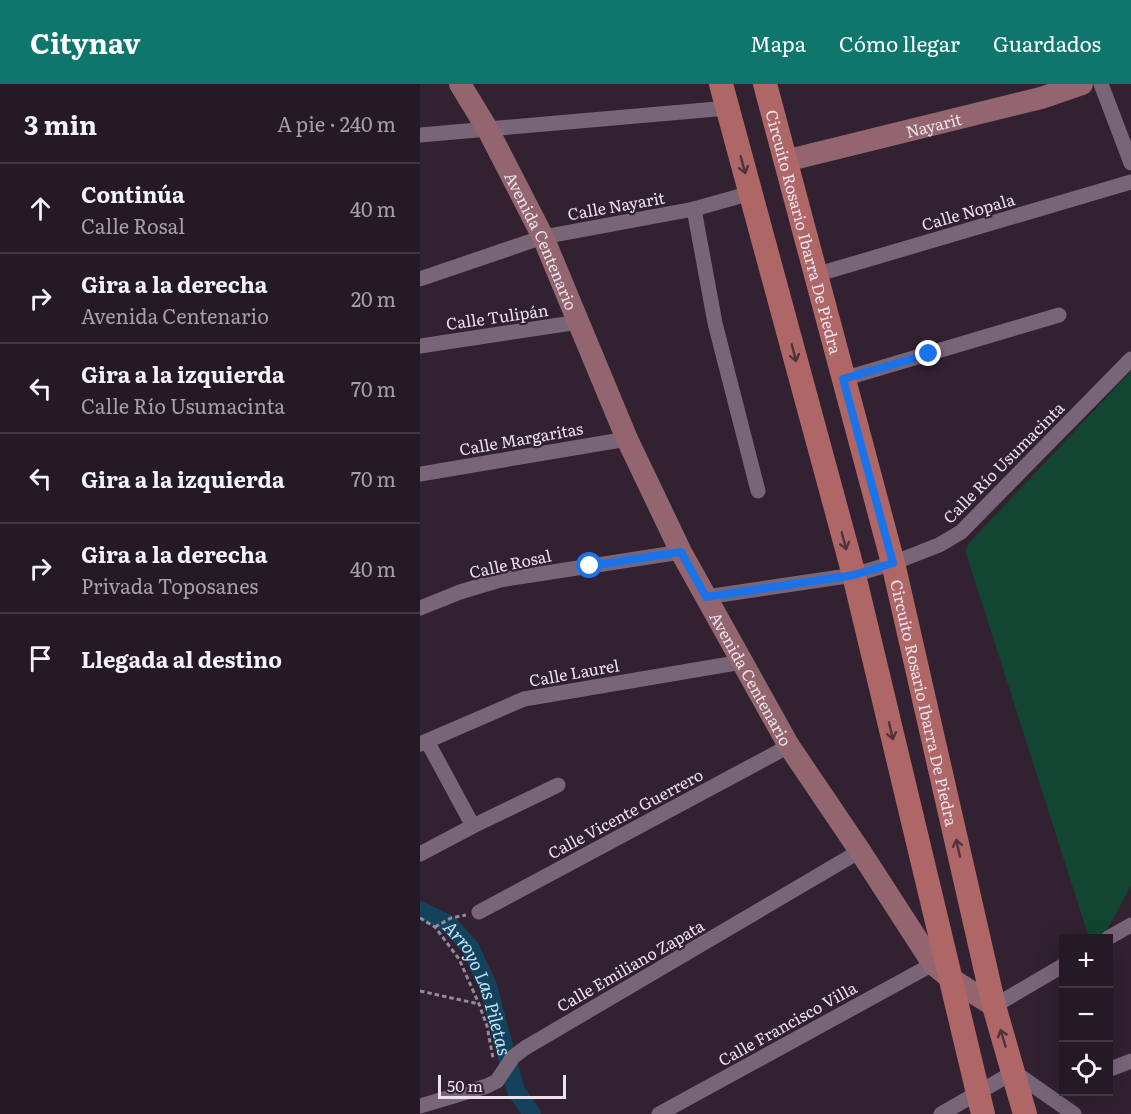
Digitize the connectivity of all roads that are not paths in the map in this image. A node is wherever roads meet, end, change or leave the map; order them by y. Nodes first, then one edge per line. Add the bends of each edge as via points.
1 (459, 84) edge
2 (721, 84) edge
3 (765, 84) edge
4 (1082, 84) edge
5 (1101, 84) edge
6 (1039, 91) edge
7 (728, 108) junction
8 (488, 130) junction
9 (420, 135) edge
10 (786, 161) junction
11 (1131, 163) edge
12 (1131, 182) edge
13 (751, 193) junction
14 (694, 209) junction
15 (543, 237) junction
16 (815, 275) junction
17 (420, 279) edge
18 (1059, 315) dead end
19 (579, 322) junction
20 (420, 346) edge
21 (1131, 358) edge
22 (843, 379) junction
23 (627, 439) junction
24 (420, 474) edge
25 (758, 491) dead end
26 (681, 552) junction
27 (893, 563) junction
28 (854, 575) junction
29 (706, 597) junction
30 (420, 608) edge
31 (742, 662) junction
32 (423, 742) edge
33 (789, 746) junction
34 (558, 785) dead end
35 (473, 826) junction
36 (860, 851) junction
37 (420, 855) edge
38 (479, 912) dead end
39 (1131, 925) edge
40 (1113, 936) edge
41 (1059, 968) edge
42 (941, 971) junction
43 (994, 1006) junction
44 (1131, 1060) edge
45 (1113, 1068) edge
46 (1014, 1072) junction
47 (1056, 1093) edge
48 (980, 1104) edge
49 (420, 1106) edge
50 (659, 1114) edge
51 (941, 1114) edge
52 (1025, 1114) edge
53 (1074, 1114) edge

1 - 8 street, Avenida Centenario
2 - 7 main road
3 - 10 main road, Circuito Rosario Ibarra De Piedra
4 - 6 street, Nayarit
5 - 11 street
6 - 10 street, Nayarit
7 - 8 street
7 -> 13 main road
8 - 9 street
8 - 15 street, Avenida Centenario
10 - 16 main road, Circuito Rosario Ibarra De Piedra
12 - 16 street, Calle Nopala
13 - 14 street, Calle Nayarit
13 -> 28 main road
14 - 15 street, Calle Nayarit
14 - 25 street via 715,323
15 - 17 street, Calle Nayarit
15 - 19 street, Avenida Centenario
16 - 22 main road, Circuito Rosario Ibarra De Piedra
18 - 22 street
19 - 20 street, Calle Tulipán
19 - 23 street, Avenida Centenario
21 - 27 street, Calle Río Usumacinta via 961,532
22 - 27 main road, Circuito Rosario Ibarra De Piedra
23 - 24 street, Calle Margaritas
23 - 26 street, Avenida Centenario
26 - 29 street, Avenida Centenario
26 - 30 street, Calle Rosal via 500,580
27 - 28 street, Calle Río Usumacinta
43 -> 27 main road, Circuito Rosario Ibarra De Piedra
28 - 29 street, Calle Río Usumacinta
28 -> 42 main road
29 - 31 street, Avenida Centenario
31 - 32 street, Calle Laurel via 524,699
31 - 33 street, Avenida Centenario
32 - 35 street
33 - 36 street, Avenida Centenario
33 - 38 street, Calle Vicente Guerrero
34 - 35 street
35 - 37 street
36 - 42 street, Avenida Centenario
36 - 49 street, Calle Emiliano Zapata via 525,1048 497,1081
39 - 40 street
41 - 43 street
42 - 43 street, Avenida Centenario
42 - 48 main road
42 - 50 street, Calle Francisco Villa
46 -> 43 main road, Circuito Rosario Ibarra De Piedra
44 - 45 street
46 - 47 street
46 - 48 street
46 - 52 main road, Circuito Rosario Ibarra De Piedra
47 - 53 street
48 - 51 street

